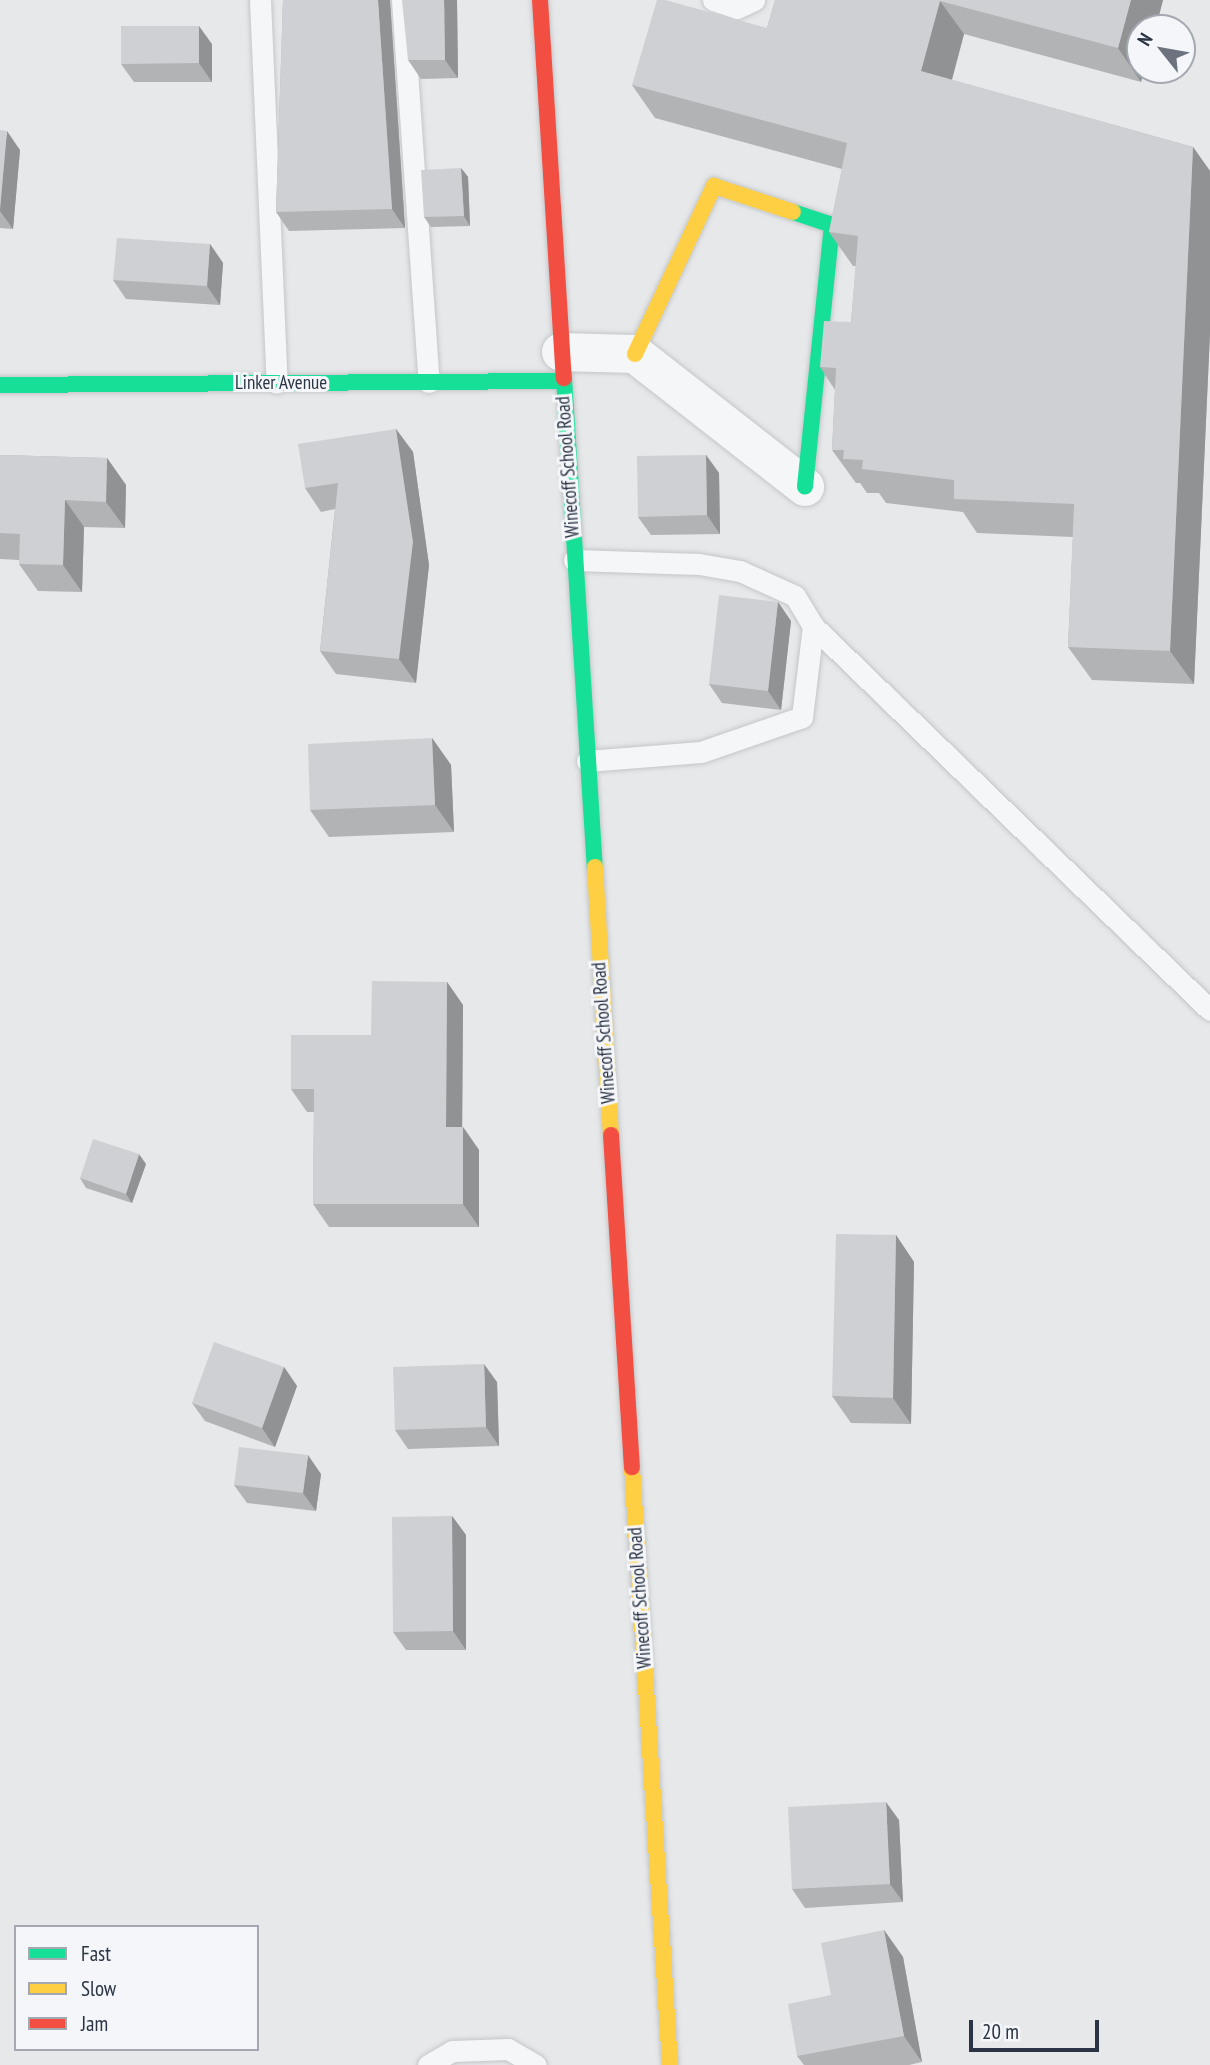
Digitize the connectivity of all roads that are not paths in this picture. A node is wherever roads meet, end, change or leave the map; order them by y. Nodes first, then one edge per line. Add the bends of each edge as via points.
1 (260, 0) edge
2 (402, 0) edge
3 (540, 0) edge
4 (713, 0) edge
5 (754, 0) edge
6 (635, 354) junction
7 (562, 366) junction
8 (429, 382) junction
9 (276, 383) junction
10 (0, 385) edge
11 (805, 487) joint
12 (574, 560) junction
13 (813, 626) junction
14 (587, 761) junction
15 (1210, 1010) edge
16 (428, 2065) edge
17 (536, 2065) edge
18 (670, 2065) edge

1 - 9 lane
2 - 8 lane
3 - 7 street, Winecoff School Road
4 - 5 lane via 737,8
6 - 7 street
6 - 11 street
6 - 11 street via 714,186 832,225
7 - 8 street, Linker Avenue
7 - 12 street, Winecoff School Road
8 - 9 street, Linker Avenue
9 - 10 street, Linker Avenue
12 - 13 lane via 740,571 795,596
12 - 14 street, Winecoff School Road
13 - 14 lane via 802,716 701,752
13 - 15 lane via 877,680
14 - 18 street, Winecoff School Road
16 - 17 lane via 452,2051 508,2049

